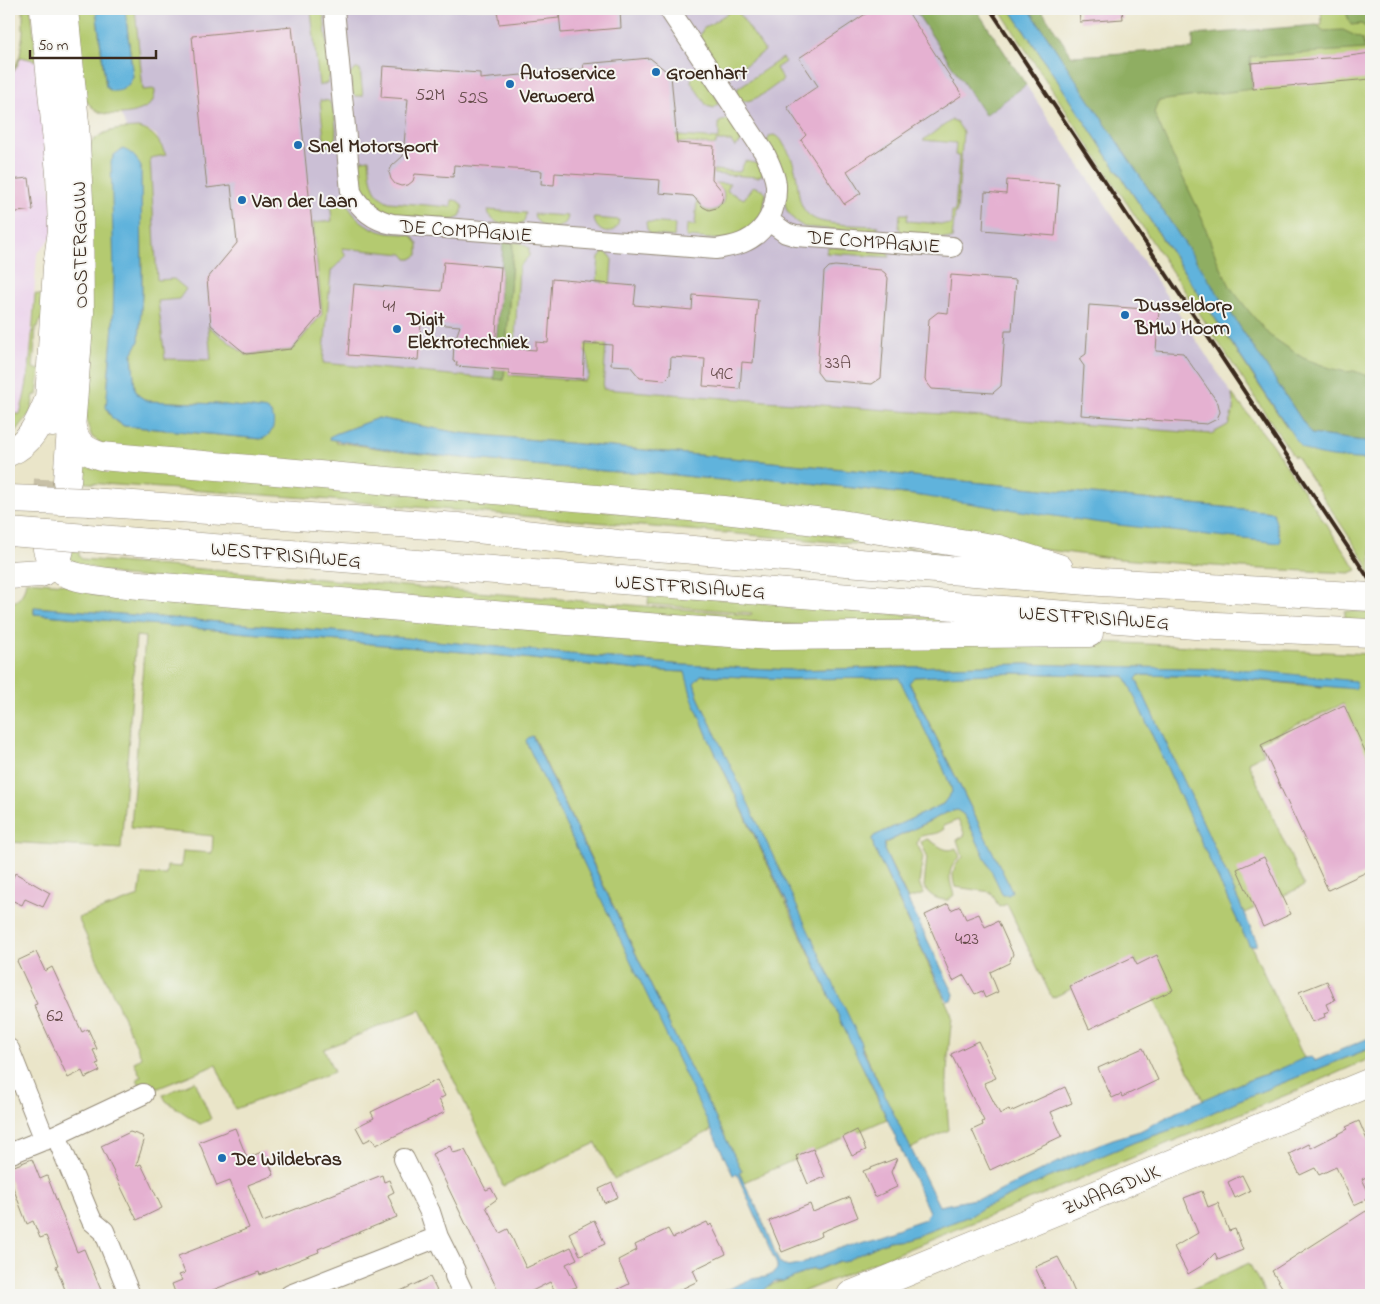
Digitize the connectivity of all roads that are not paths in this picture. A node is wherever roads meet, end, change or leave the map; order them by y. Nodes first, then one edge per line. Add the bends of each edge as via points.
1 (44, 9) edge
2 (64, 9) edge
3 (334, 9) edge
4 (669, 9) edge
5 (769, 221) junction
6 (952, 247) dead end
7 (49, 399) junction
8 (71, 424) junction
9 (9, 452) edge
10 (9, 498) edge
11 (9, 532) edge
12 (9, 575) edge
13 (1102, 582) junction
14 (1371, 597) edge
15 (1195, 625) junction
16 (1371, 633) edge
17 (9, 1049) edge
18 (1371, 1082) edge
19 (143, 1094) dead end
20 (51, 1138) junction
21 (9, 1154) edge
22 (404, 1159) dead end
23 (438, 1237) junction
24 (130, 1295) edge
25 (290, 1295) edge
26 (464, 1295) edge
27 (851, 1295) edge

1 - 7 main road, OOSTERGOUW via 60,174 62,230
2 - 8 main road, OOSTERGOUW via 79,200 80,313
3 - 5 street, DE COMPAGNIE via 351,192 357,203 378,220 393,224 716,249 746,241
4 - 5 street via 768,159 776,186
5 - 6 street, DE COMPAGNIE via 796,236
7 - 8 main road, OOSTERGOUW via 58,480
7 - 9 main road via 31,436
8 - 13 main road via 79,445 101,456 724,510 841,524 999,549
10 - 13 main road, WESTFRISIAWEG, bridge via 458,527 618,544
11 - 15 main road, WESTFRISIAWEG, bridge
12 - 15 main road via 41,573 53,554 70,575 89,580 771,636 1085,634
13 - 14 main road, WESTFRISIAWEG
15 - 16 main road, WESTFRISIAWEG
17 - 20 street
18 - 27 main road, ZWAAGDIJK
19 - 20 street
20 - 21 street
20 - 24 street via 91,1219 104,1231
22 - 23 street via 430,1212
23 - 25 street
23 - 26 street

